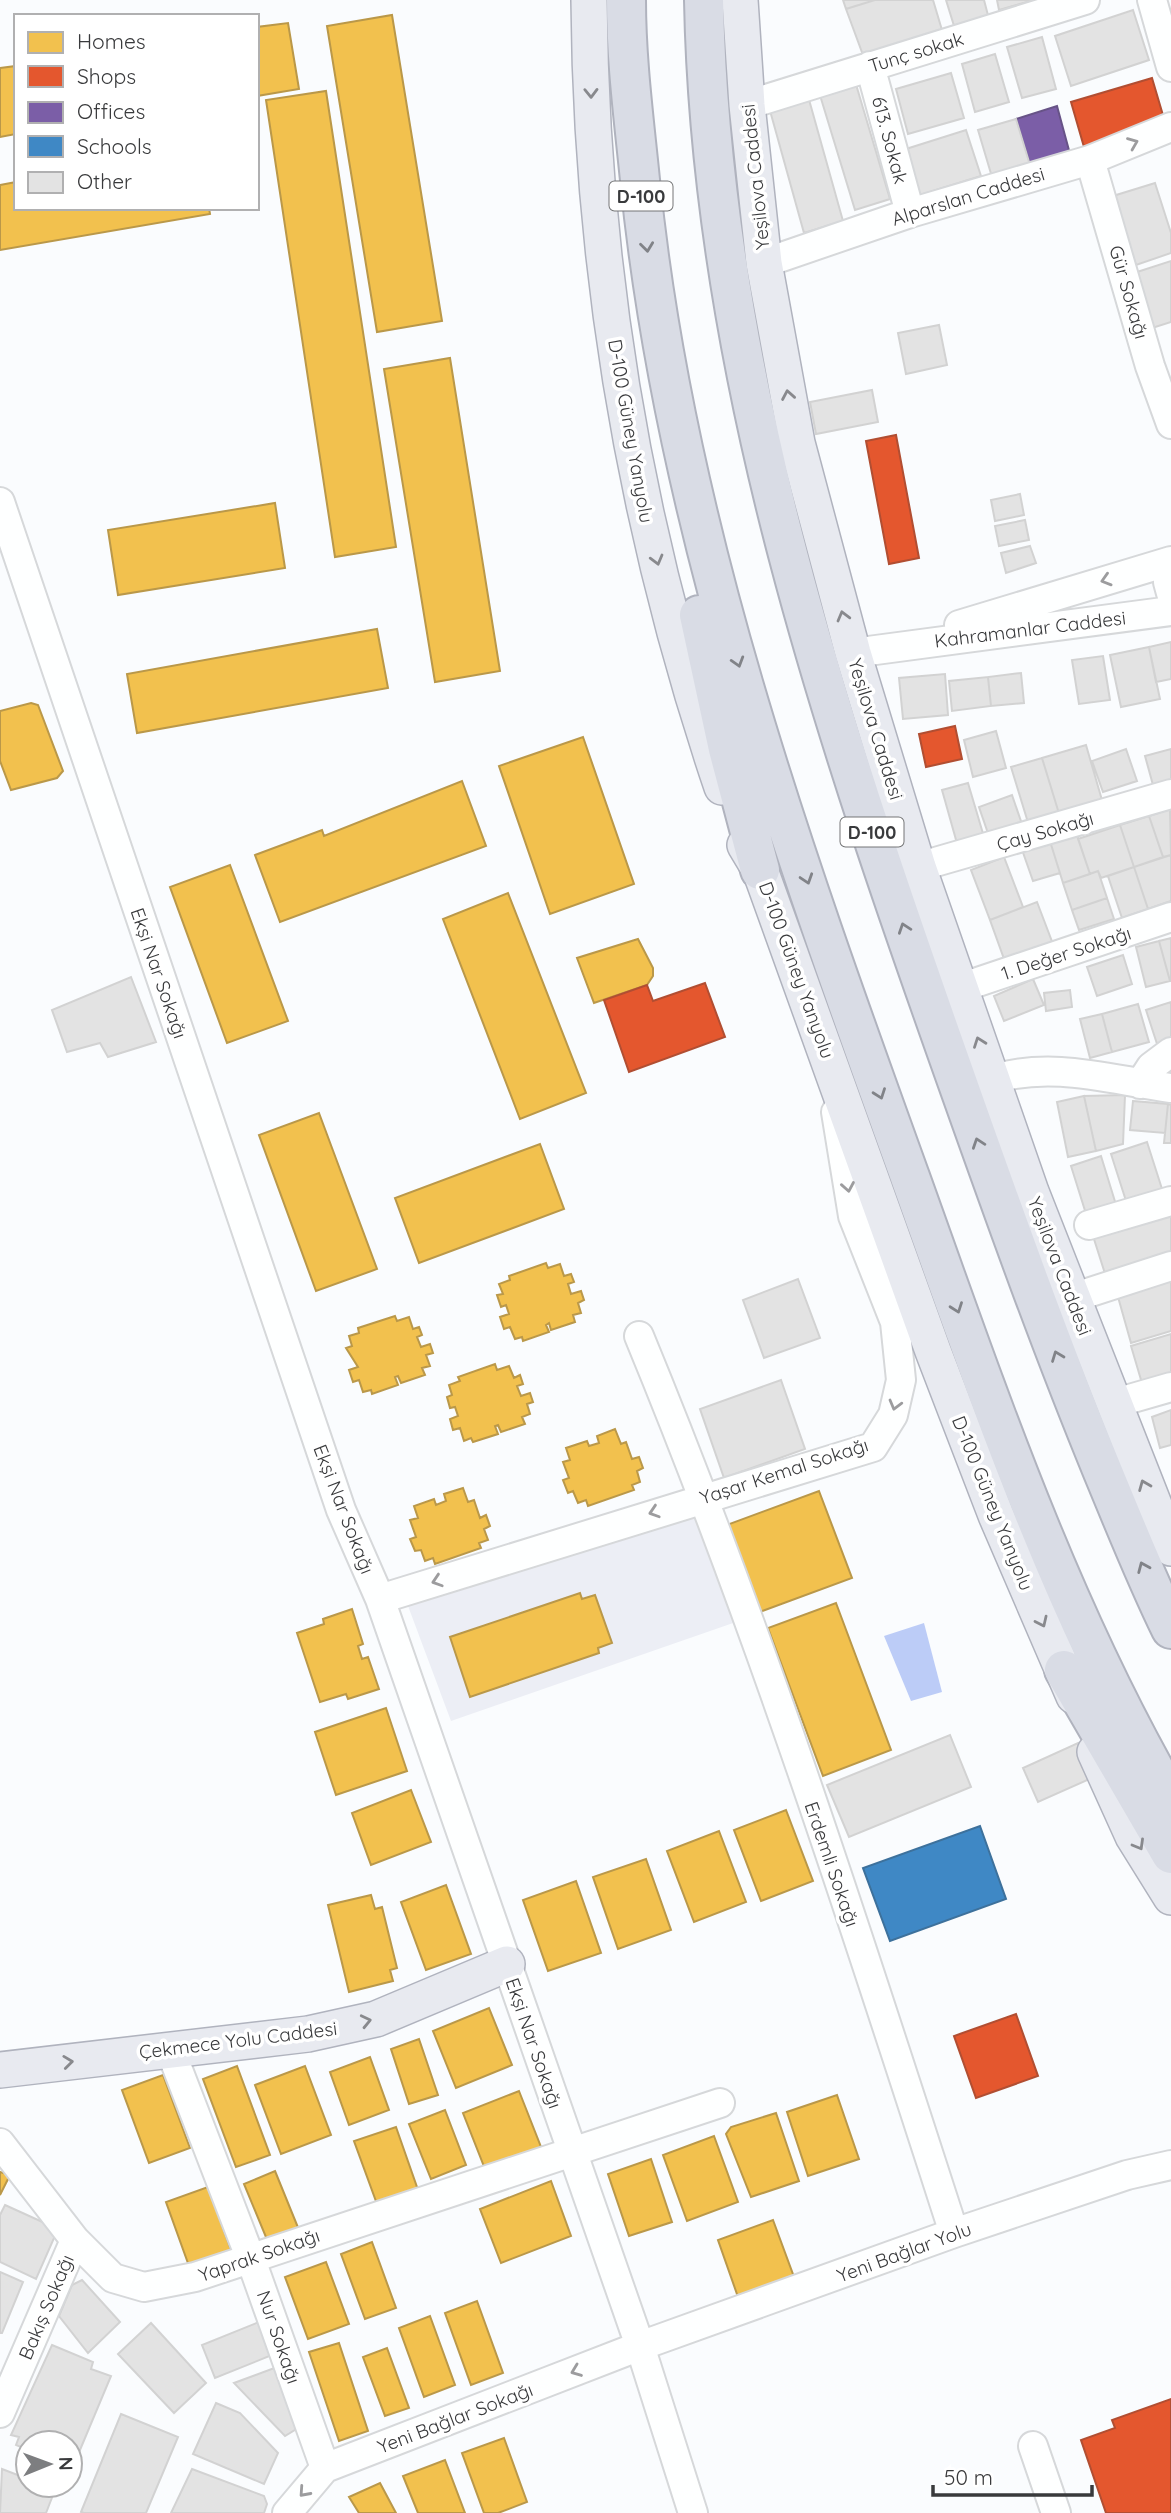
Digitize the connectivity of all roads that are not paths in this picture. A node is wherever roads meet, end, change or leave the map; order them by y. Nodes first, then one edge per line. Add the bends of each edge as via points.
1 (575, 0) edge
2 (590, 0) edge
3 (626, 0) edge
4 (704, 0) edge
5 (740, 0) edge
6 (1085, 0) edge
7 (1152, 0) edge
8 (590, 41) junction
9 (870, 66) junction
10 (1171, 67) edge
11 (747, 105) junction
12 (1171, 127) edge
13 (1090, 160) junction
14 (910, 213) junction
15 (764, 263) junction
16 (659, 334) junction
17 (1161, 362) edge
18 (1171, 424) edge
19 (0, 502) edge
20 (1171, 561) edge
21 (1171, 570) edge
22 (1171, 593) edge
23 (1171, 611) edge
24 (889, 646) junction
25 (853, 653) junction
26 (1171, 794) edge
27 (918, 867) junction
28 (760, 870) junction
29 (1171, 917) edge
30 (960, 988) junction
31 (826, 1047) junction
32 (1171, 1052) edge
33 (993, 1079) junction
34 (1140, 1084) junction
35 (1171, 1088) edge
36 (1171, 1201) edge
37 (1089, 1225) dead end
38 (1171, 1266) edge
39 (1072, 1297) junction
40 (639, 1336) dead end
41 (1171, 1387) edge
42 (1112, 1404) junction
43 (705, 1496) junction
44 (1167, 1528) edge
45 (380, 1599) junction
46 (1171, 1629) edge
47 (1064, 1670) junction
48 (1171, 1799) edge
49 (1171, 1854) edge
50 (1171, 1897) edge
51 (507, 1964) junction
52 (170, 2049) junction
53 (0, 2070) edge
54 (720, 2103) dead end
55 (0, 2143) edge
56 (571, 2151) junction
57 (1171, 2165) edge
58 (954, 2233) junction
59 (75, 2240) junction
60 (250, 2257) junction
61 (640, 2346) junction
62 (0, 2413) edge
63 (1033, 2446) dead end
64 (325, 2468) junction
65 (287, 2513) edge
66 (693, 2513) edge
67 (1056, 2513) edge

1 - 8 street
2 - 8 main road, D-100 Güney Yanyolu
3 -> 16 highway, D-100 via 632,105
46 -> 4 highway, D-100 via 1092,1445 1009,1230 879,855 778,521 736,323 716,166
5 - 11 main road, Yeşilova Caddesi
6 - 9 street, Tunç sokak
7 - 10 street
8 -> 28 main road, D-100 Güney Yanyolu via 605,276 645,517 708,746 736,829
9 - 11 street, Tunç sokak
9 - 14 street, 613. Sokak
11 - 15 main road, Yeşilova Caddesi
13 -> 12 street, Alparslan Caddesi
13 - 14 street, Alparslan Caddesi
13 - 17 street, Gür Sokağı
14 - 15 street, Alparslan Caddesi
25 -> 15 main road, Yeşilova Caddesi via 797,443
16 - 28 highway via 661,426 679,530
16 -> 48 highway, D-100 via 698,523 728,630 863,1048 1005,1442 1105,1675
17 - 18 street, Gür Sokağı
19 - 45 street, Ekşi Nar Sokağı via 336,1497
20 -> 24 street
21 - 22 street
23 - 24 street, Kahramanlar Caddesi
24 - 25 street
25 - 27 main road, Yeşilova Caddesi
26 - 27 street, Çay Sokağı
27 - 30 main road, Yeşilova Caddesi
28 - 31 main road, D-100 Güney Yanyolu
29 - 30 street, 1. Değer Sokağı
33 -> 30 main road, Yeşilova Caddesi
31 -> 43 street, Yaşar Kemal Sokağı via 853,1216 895,1322 901,1380 893,1415 873,1447
31 -> 47 main road, D-100 Güney Yanyolu via 996,1515
32 - 34 street
33 - 34 street via 1027,1070 1057,1069
33 - 39 main road, Yeşilova Caddesi
34 - 35 street
36 - 37 street
38 - 39 street
39 - 42 main road, Yeşilova Caddesi
40 - 43 street, Erdemli Sokağı
41 - 42 street
44 -> 42 main road, Yeşilova Caddesi
43 -> 45 street, Yaşar Kemal Sokağı
43 - 58 street, Erdemli Sokağı
45 - 51 street, Ekşi Nar Sokağı
47 - 49 highway
47 -> 50 main road, D-100 Güney Yanyolu via 1133,1836
52 -> 51 main road, Çekmece Yolu Caddesi via 308,2034 376,2019
51 - 56 street, Ekşi Nar Sokağı
53 -> 52 main road, Çekmece Yolu Caddesi
52 - 60 street, Nur Sokağı
54 - 56 street, Yaprak Sokağı
55 - 59 street, Yaprak Sokağı
56 - 60 street, Yaprak Sokağı
56 - 61 street, Ekşi Nar Sokağı
57 - 58 street, Yeni Bağlar Yolu via 1127,2175
58 - 61 street, Yeni Bağlar Yolu
59 - 60 street, Yaprak Sokağı via 113,2278 144,2287 195,2277
59 - 62 street, Bakış Sokağı
60 - 64 street, Nur Sokağı
61 -> 64 street, Yeni Bağlar Sokağı
61 - 66 street, Ekşi Nar Sokağı
63 - 67 street
64 -> 65 street, Yeni Bağlar Sokağı

